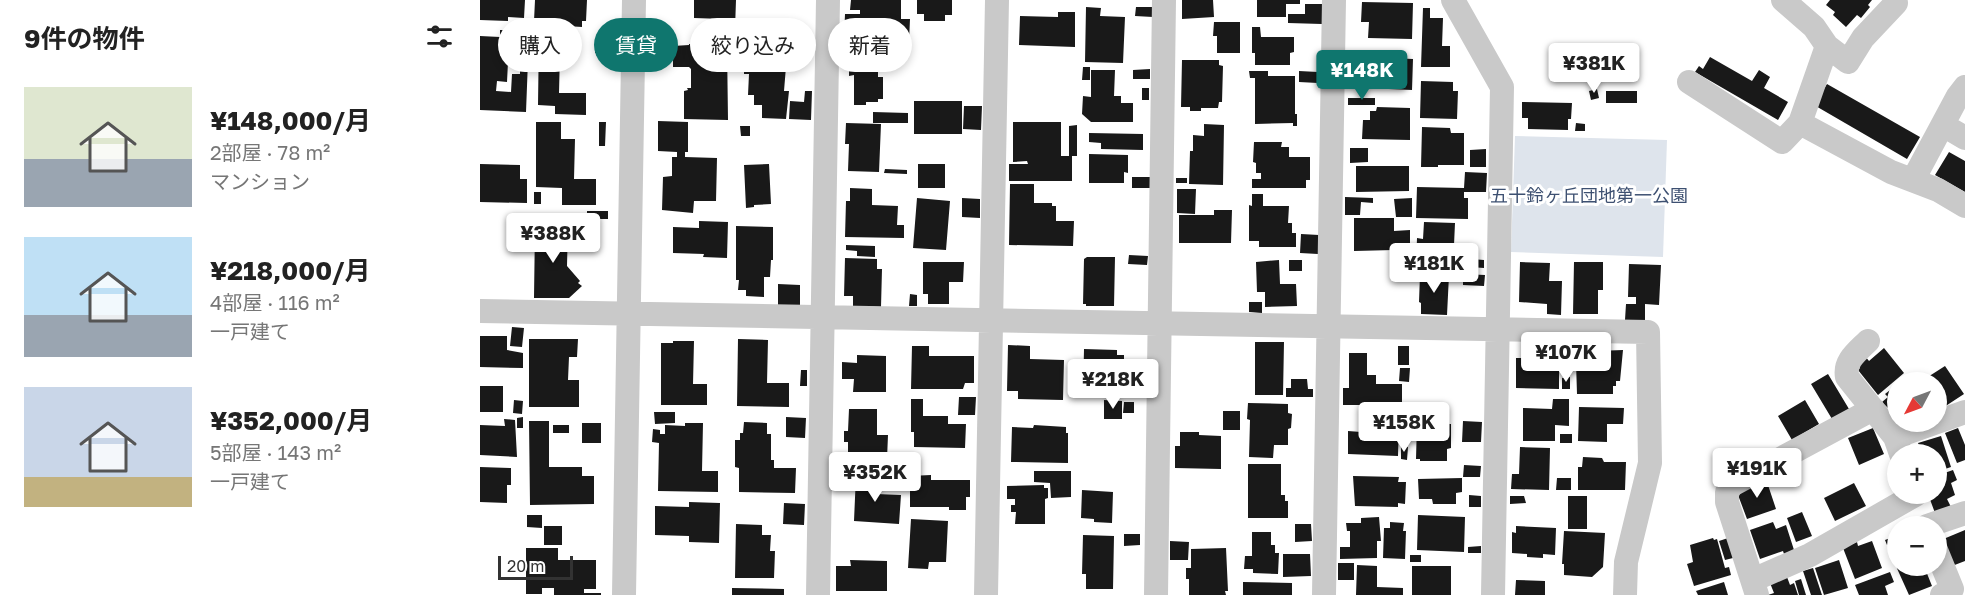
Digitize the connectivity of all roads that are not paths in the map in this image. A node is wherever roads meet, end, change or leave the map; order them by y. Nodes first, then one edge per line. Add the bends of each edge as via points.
1 (634, 0) edge
2 (828, 0) edge
3 (997, 0) edge
4 (1164, 0) edge
5 (1334, 0) edge
6 (1453, 0) edge
7 (1783, 0) edge
8 (1896, 3) dead end
9 (1827, 46) junction
10 (1689, 82) dead end
11 (1965, 87) edge
12 (1800, 123) junction
13 (1943, 125) junction
14 (1965, 138) edge
15 (1913, 180) junction
16 (1965, 206) edge
17 (480, 311) edge
18 (628, 313) junction
19 (822, 317) junction
20 (991, 321) junction
21 (1159, 323) junction
22 (1328, 326) junction
23 (1497, 329) junction
24 (1868, 341) dead end
25 (1873, 409) junction
26 (1965, 412) edge
27 (1897, 444) edge
28 (1902, 444) edge
29 (1898, 504) edge
30 (1965, 513) edge
31 (1947, 519) edge
32 (1947, 576) edge
33 (1755, 587) edge
34 (624, 595) edge
35 (818, 595) edge
36 (986, 595) edge
37 (1156, 595) edge
38 (1324, 595) edge
39 (1493, 595) edge
40 (1625, 595) edge
41 (1942, 595) edge

1 - 18 street
2 - 19 street
3 - 20 street
4 - 21 street
5 - 22 street
6 - 23 street via 1502,87
7 - 9 street via 1814,27
8 - 9 street via 1863,38 1848,62
9 - 12 street
10 - 12 street via 1782,142
11 - 13 street
12 - 15 street
13 - 14 street
13 - 15 street
15 - 16 street
17 - 18 street
18 - 19 street
18 - 34 street
19 - 20 street
19 - 35 street
20 - 21 street
20 - 36 street
21 - 22 street
21 - 37 street
22 - 23 street
22 - 38 street
23 - 39 street
23 - 40 street via 1648,332 1650,463 1626,562
24 - 25 street via 1845,369
25 - 27 street
25 - 33 street via 1732,485 1727,492
26 - 28 street
29 - 33 street
30 - 31 street
32 - 41 street via 1952,589

